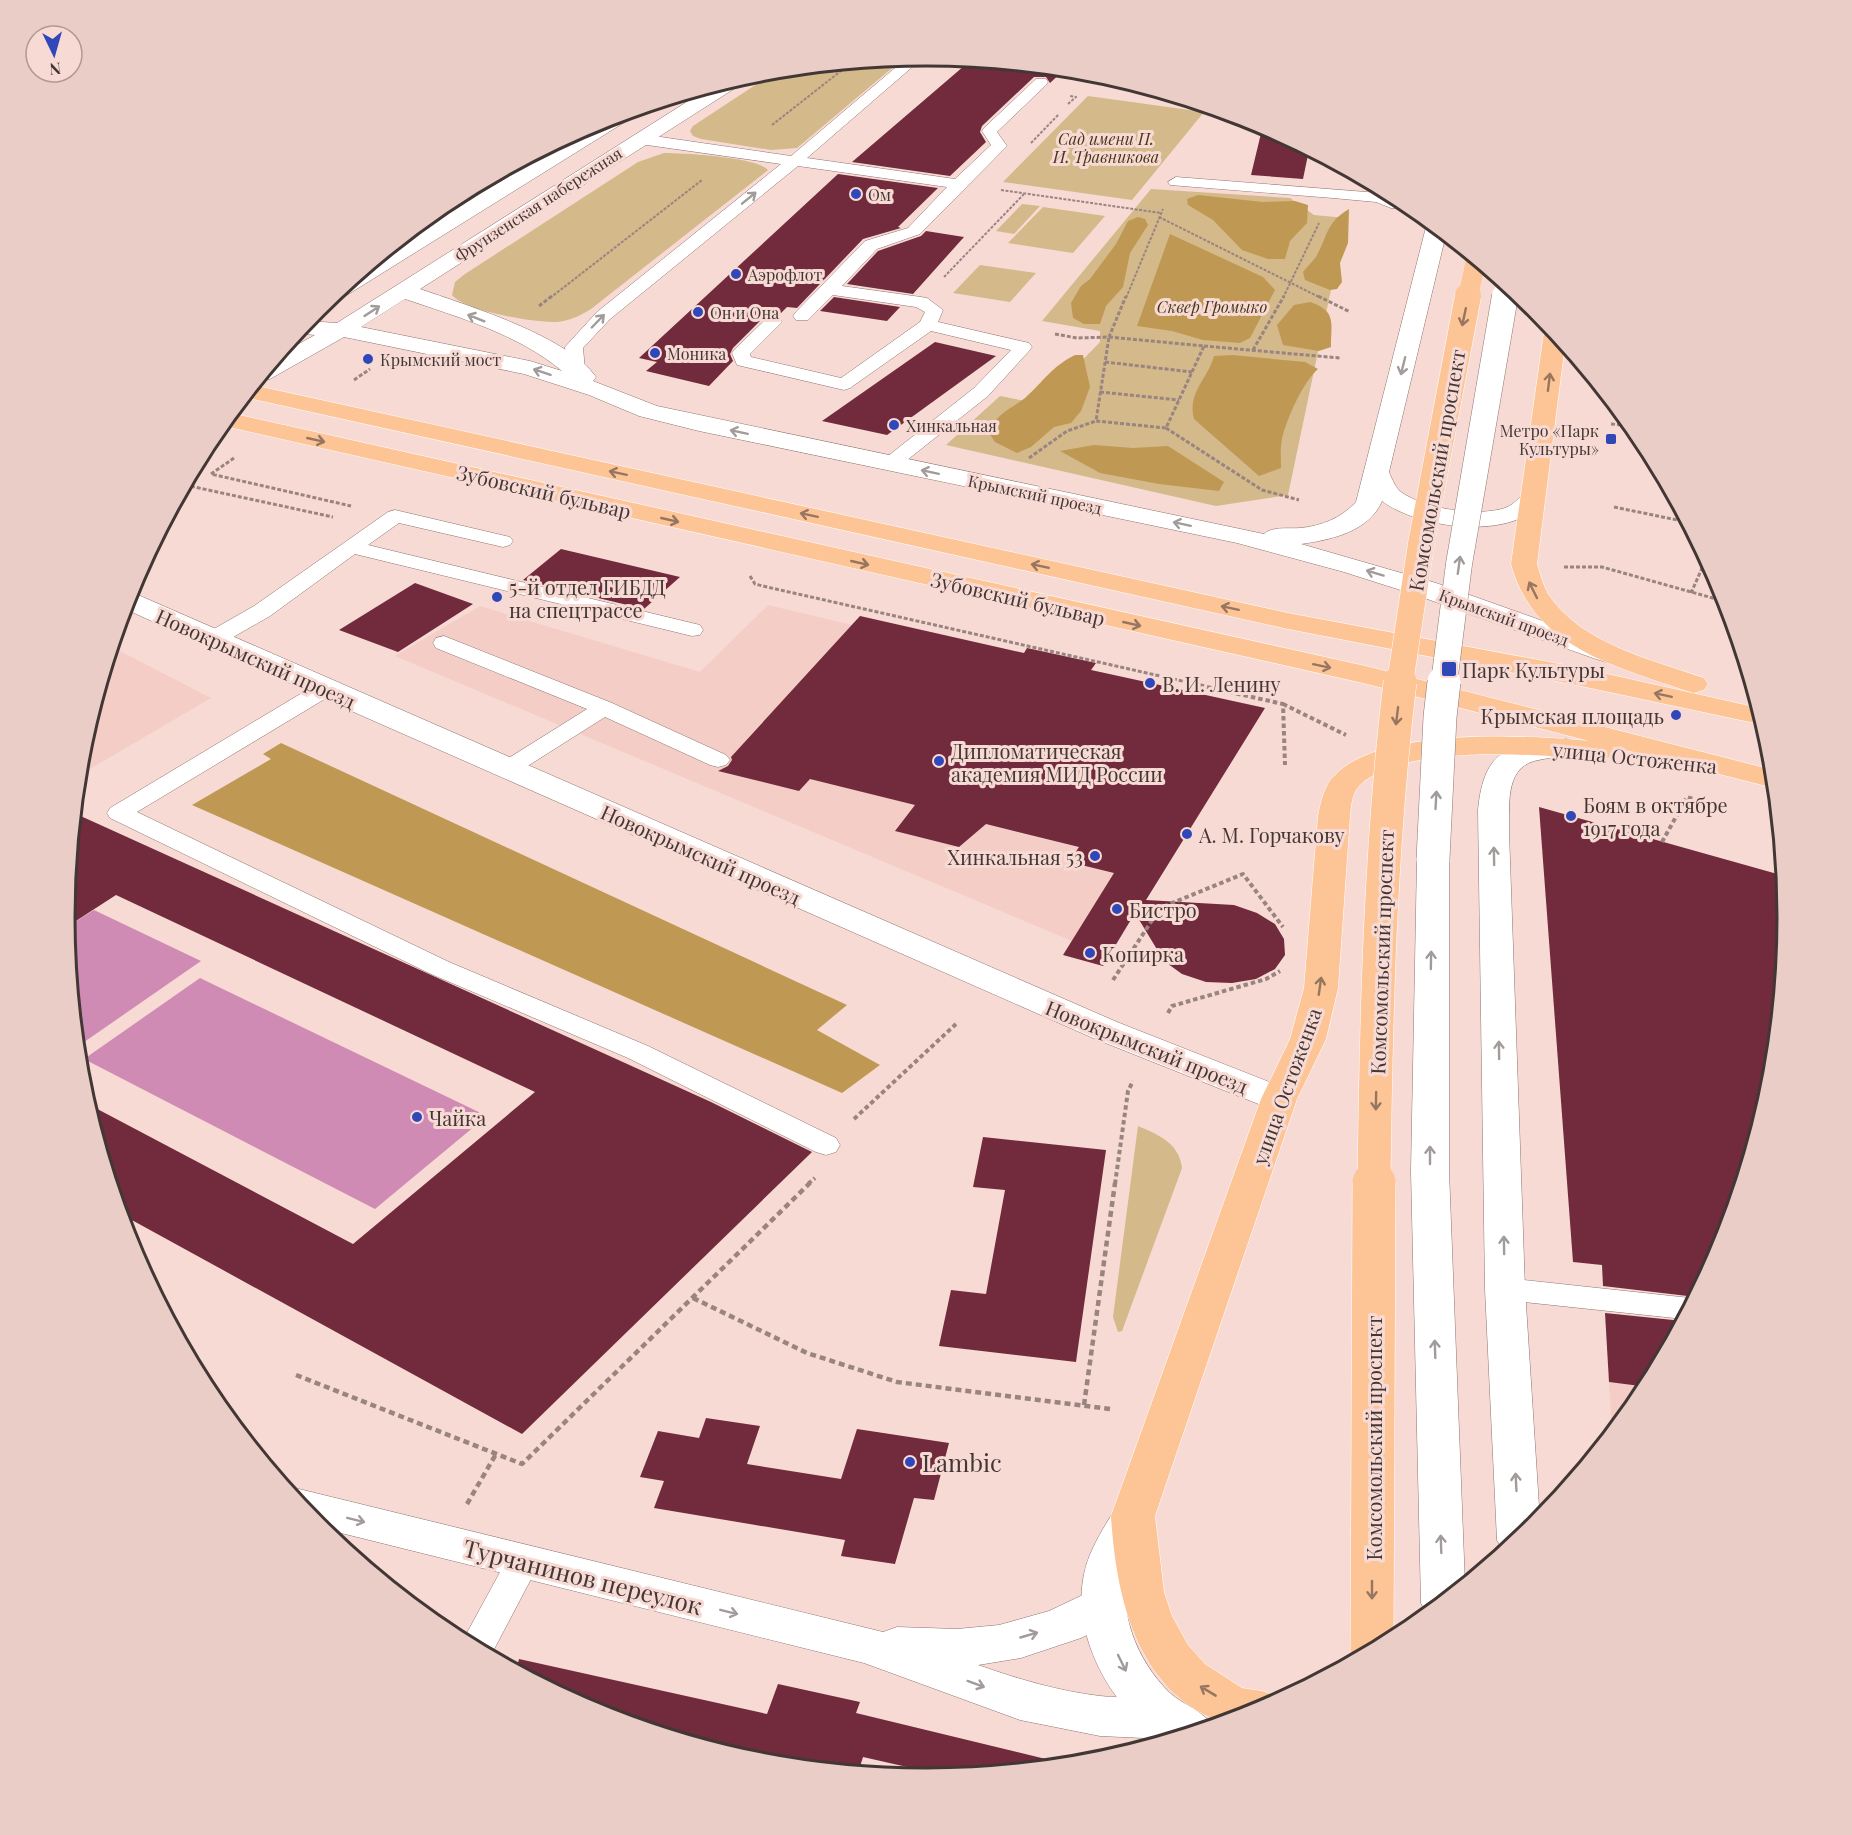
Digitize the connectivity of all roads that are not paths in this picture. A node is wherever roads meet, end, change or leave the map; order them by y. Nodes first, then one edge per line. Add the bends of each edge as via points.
1 (905, 67) edge
2 (1041, 82) dead end
3 (713, 93) edge
4 (587, 137) edge
5 (640, 139) junction
6 (794, 161) junction
7 (1176, 182) road end
8 (959, 184) junction
9 (1383, 200) edge
10 (1435, 236) edge
11 (380, 264) edge
12 (1474, 267) edge
13 (829, 289) junction
14 (403, 291) junction
15 (1506, 295) edge
16 (802, 316) dead end
17 (773, 322) dead end
18 (928, 325) junction
19 (312, 328) edge
20 (341, 330) junction
21 (1554, 343) edge
22 (279, 365) edge
23 (576, 370) junction
24 (597, 390) junction
25 (255, 393) edge
26 (234, 421) edge
27 (890, 464) junction
28 (1377, 474) junction
29 (1532, 499) junction
30 (1240, 536) junction
31 (503, 541) dead end
32 (351, 547) junction
33 (135, 603) edge
34 (692, 630) dead end
35 (213, 639) junction
36 (444, 643) dead end
37 (1608, 654) junction
38 (325, 690) junction
39 (1749, 703) edge
40 (604, 708) junction
41 (1752, 715) edge
42 (1574, 748) junction
43 (718, 760) dead end
44 (1731, 768) junction
45 (507, 769) junction
46 (1765, 777) edge
47 (1279, 1099) junction
48 (826, 1145) road end
49 (1505, 1288) junction
50 (1682, 1308) edge
51 (315, 1510) edge
52 (1518, 1529) edge
53 (523, 1562) junction
54 (1121, 1594) junction
55 (1443, 1594) edge
56 (480, 1642) edge
57 (1372, 1642) edge
58 (867, 1645) junction
59 (1243, 1708) edge
60 (1179, 1726) edge

1 - 6 lane
2 - 8 lane via 989,131 999,146
3 - 5 main road, Фрунзенская набережная
4 - 11 main road, Фрунзенская набережная
5 - 6 lane
5 - 14 main road, Фрунзенская набережная
6 - 8 lane
23 -> 6 lane via 574,347 603,316
7 - 9 lane
8 - 13 lane via 914,231 871,245
10 -> 28 main road
12 -> 57 main road, Комсомольский проспект, bridge via 1418,560 1396,716 1384,853 1374,1166
13 - 16 lane
13 - 18 lane via 921,302 934,310
20 -> 14 main road, Фрунзенская набережная
23 -> 14 main road via 532,341
55 -> 15 main road, Комсомольский проспект, bridge via 1430,1171 1433,859 1440,717 1459,564
17 - 18 lane via 741,353 743,361 844,384
18 - 27 lane via 1023,347 981,392
19 - 20 main road, Крымский проезд
20 - 22 main road, Фрунзенская набережная
24 -> 20 main road, Крымский проезд via 530,368
29 -> 21 main road
23 - 24 main road
27 -> 24 main road, Крымский проезд via 658,414
41 -> 25 main road, Зубовский бульвар via 1576,676 1288,621
26 -> 44 main road, Зубовский бульвар via 1370,676
30 -> 27 main road, Крымский проезд
28 - 29 main road via 1385,490 1404,504 1449,517 1500,517 1524,507
28 - 30 main road via 1368,504 1346,524 1279,538
37 -> 29 main road via 1551,616 1535,595 1524,564
37 -> 30 main road, Крымский проезд via 1426,589
31 - 32 lane via 399,512
32 - 34 lane
32 - 35 lane via 267,607
33 - 35 main road, Новокрымский проезд
35 - 38 main road, Новокрымский проезд
36 - 40 lane
37 - 39 main road, Крымский проезд
38 - 45 main road, Новокрымский проезд
38 - 48 lane via 119,813 440,968 638,1052
40 - 43 lane
40 - 45 lane
42 - 44 main road, улица Остоженка
47 -> 42 main road, улица Остоженка via 1308,1039 1321,988 1334,816 1337,797 1346,781 1377,760 1426,749
49 -> 42 main road via 1495,782 1501,768 1525,753
44 - 46 main road, Зубовский бульвар
45 - 47 main road, Новокрымский проезд via 1150,1049
47 - 54 main road, улица Остоженка via 1133,1516
49 - 50 lane
52 -> 49 main road
51 -> 53 main road, Турчанинов переулок
53 - 56 lane
53 -> 58 main road, Турчанинов переулок
58 -> 54 main road, Турчанинов переулок via 960,1648 1011,1640 1070,1624
59 -> 54 main road, улица Остоженка via 1191,1682 1163,1647 1147,1614
54 -> 60 main road, улица Остоженка via 1114,1646 1128,1676 1145,1699
58 -> 60 main road, Турчанинов переулок via 1020,1700

